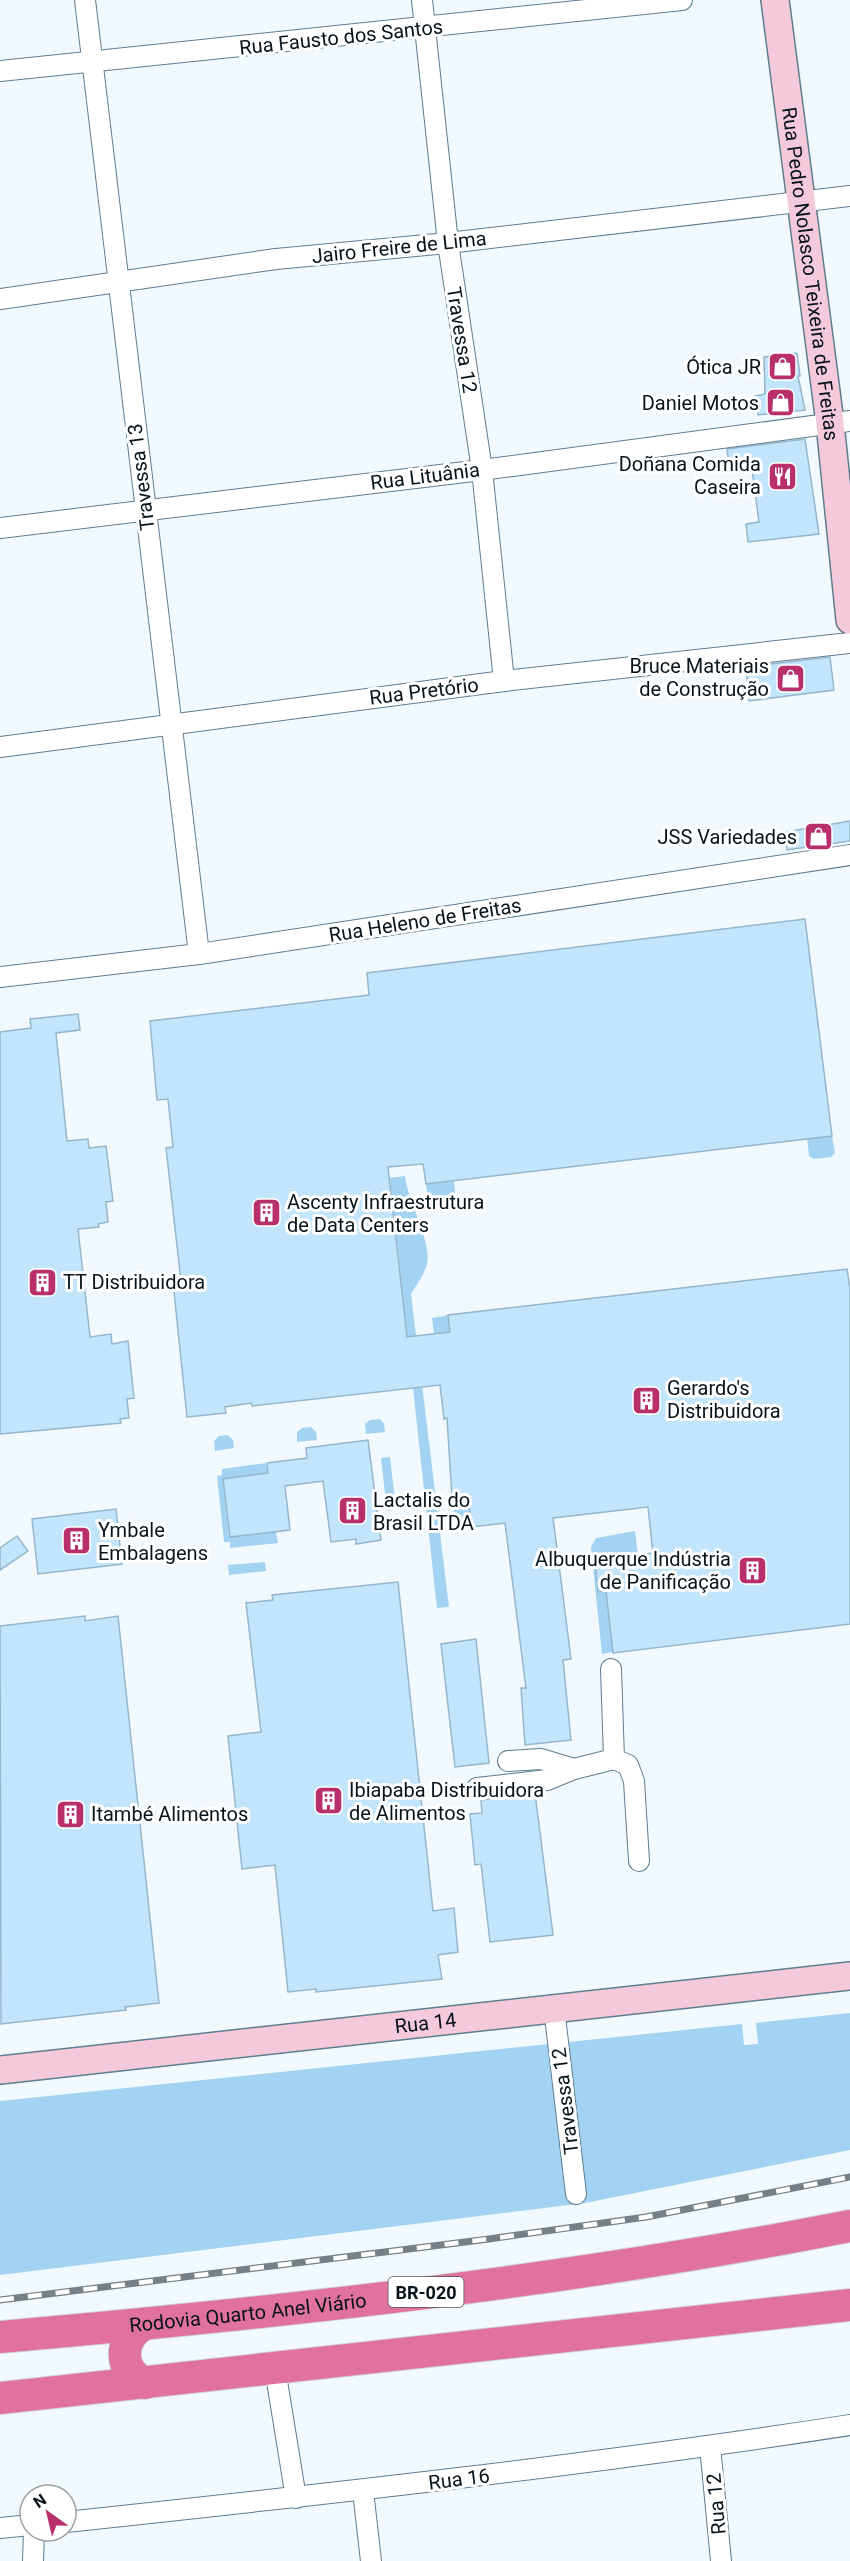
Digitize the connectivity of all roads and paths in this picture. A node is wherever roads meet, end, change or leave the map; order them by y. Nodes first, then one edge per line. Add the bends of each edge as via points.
1 (85, 0) edge
2 (422, 0) edge
3 (682, 0) edge
4 (775, 0) edge
5 (425, 28) junction
6 (91, 62) junction
7 (0, 71) edge
8 (850, 196) edge
9 (800, 202) junction
10 (448, 243) junction
11 (118, 282) junction
12 (0, 299) edge
13 (840, 422) edge
14 (482, 470) junction
15 (145, 511) junction
16 (0, 528) edge
17 (850, 620) edge
18 (850, 643) edge
19 (504, 681) junction
20 (171, 724) junction
21 (0, 747) edge
22 (850, 855) edge
23 (200, 954) junction
24 (0, 978) edge
25 (611, 1669) dead end
26 (614, 1759) junction
27 (508, 1761) dead end
28 (574, 1769) junction
29 (477, 1788) dead end
30 (639, 1861) dead end
31 (850, 1976) edge
32 (554, 2008) junction
33 (0, 2070) edge
34 (576, 2194) dead end
35 (850, 2226) edge
36 (850, 2305) edge
37 (142, 2325) junction
38 (0, 2337) edge
39 (275, 2369) junction
40 (145, 2383) junction
41 (0, 2398) edge
42 (850, 2425) edge
43 (710, 2446) junction
44 (363, 2491) junction
45 (296, 2498) junction
46 (78, 2521) edge
47 (18, 2526) edge
48 (0, 2528) edge
49 (34, 2543) edge
50 (33, 2561) edge
51 (371, 2561) edge
52 (721, 2561) edge

1 - 6 street, Travessa 13
2 - 5 street, Travessa 12
3 - 5 street, Rua Fausto dos Santos
4 - 9 main road, Rua Pedro Nolasco Teixeira de Freitas
5 - 6 street, Rua Fausto dos Santos
5 - 10 street, Travessa 12
6 - 7 street, Rua Fausto dos Santos
6 - 11 street, Travessa 13
8 - 9 street, Jairo Freire de Lima
9 - 10 street, Jairo Freire de Lima
9 - 13 main road, Rua Pedro Nolasco Teixeira de Freitas
10 - 11 street, Jairo Freire de Lima via 276,260
10 - 14 street, Travessa 12
11 - 12 street, Jairo Freire de Lima
11 - 15 street, Travessa 13
13 - 14 street, Rua Lituânia
13 - 17 main road, Rua Pedro Nolasco Teixeira de Freitas
14 - 15 street, Rua Lituânia
14 - 19 street, Travessa 12
15 - 16 street, Rua Lituânia
15 - 20 street, Travessa 13
18 - 19 street, Rua Pretório
19 - 20 street, Rua Pretório
20 - 21 street, Rua Pretório
20 - 23 street, Travessa 13
22 - 23 street, Rua Heleno de Freitas
23 - 24 street, Rua Heleno de Freitas
25 - 26 street
26 - 28 street
26 - 30 street via 628,1764 634,1781
27 - 28 street via 541,1759
28 - 29 street via 547,1780
31 - 32 main road, Rua 14
32 - 33 main road, Rua 14
32 - 34 street, Travessa 12
35 - 37 highway, Rodovia Quarto Anel Viário / BR-020 via 561,2276
36 - 39 highway
37 - 38 highway, Rodovia Quarto Anel Viário / BR-020
37 - 40 highway via 130,2334 124,2355 128,2369
39 - 40 highway
39 - 45 street
40 - 41 highway
42 - 43 street, Rua 16
43 - 44 street, Rua 16
43 - 52 street, Rua 12
44 - 45 street, Rua 16
44 - 51 street
45 - 46 street, Rua 16
47 - 48 street
49 - 50 street

